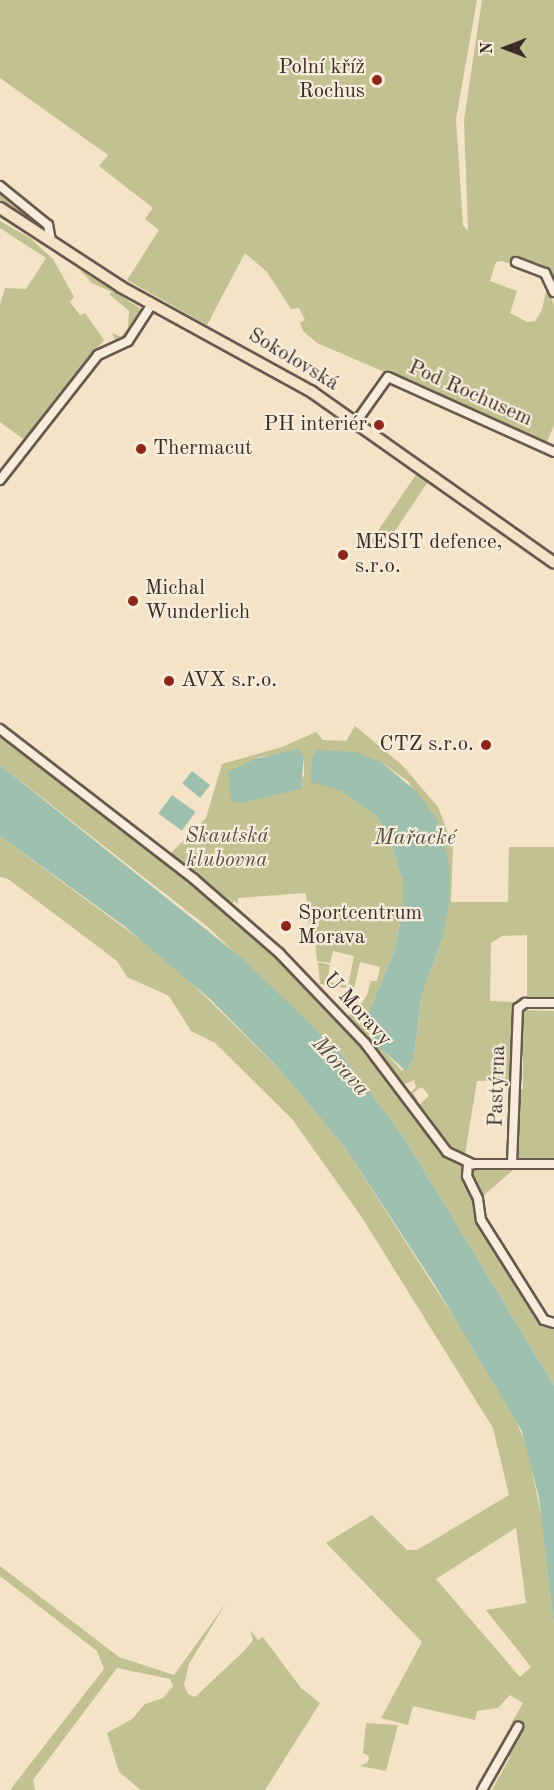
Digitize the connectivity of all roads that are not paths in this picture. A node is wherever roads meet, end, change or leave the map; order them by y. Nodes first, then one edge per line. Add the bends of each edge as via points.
1 (0, 186) edge
2 (0, 208) edge
3 (51, 241) junction
4 (516, 262) dead end
5 (554, 292) edge
6 (152, 304) junction
7 (356, 422) junction
8 (554, 452) edge
9 (0, 480) edge
10 (553, 561) edge
11 (0, 729) edge
12 (554, 1003) edge
13 (468, 1163) junction
14 (512, 1164) junction
15 (554, 1164) edge
16 (551, 1323) edge
17 (518, 1727) dead end
18 (482, 1790) edge

1 - 3 street via 48,225
2 - 3 main road, Sokolovská
3 - 6 main road, Sokolovská
4 - 5 street via 545,273
6 - 7 main road, Sokolovská via 283,374
6 - 9 street via 128,341 98,355
7 - 8 street, Pod Rochusem via 388,377
7 - 10 main road, Sokolovská
11 - 13 street, U Moravy via 194,879 257,933 358,1035 443,1148
12 - 14 street, Pastýrna via 525,1002 518,1009
13 - 14 street
13 - 16 street via 467,1176 478,1199 481,1220
14 - 15 street
17 - 18 street

